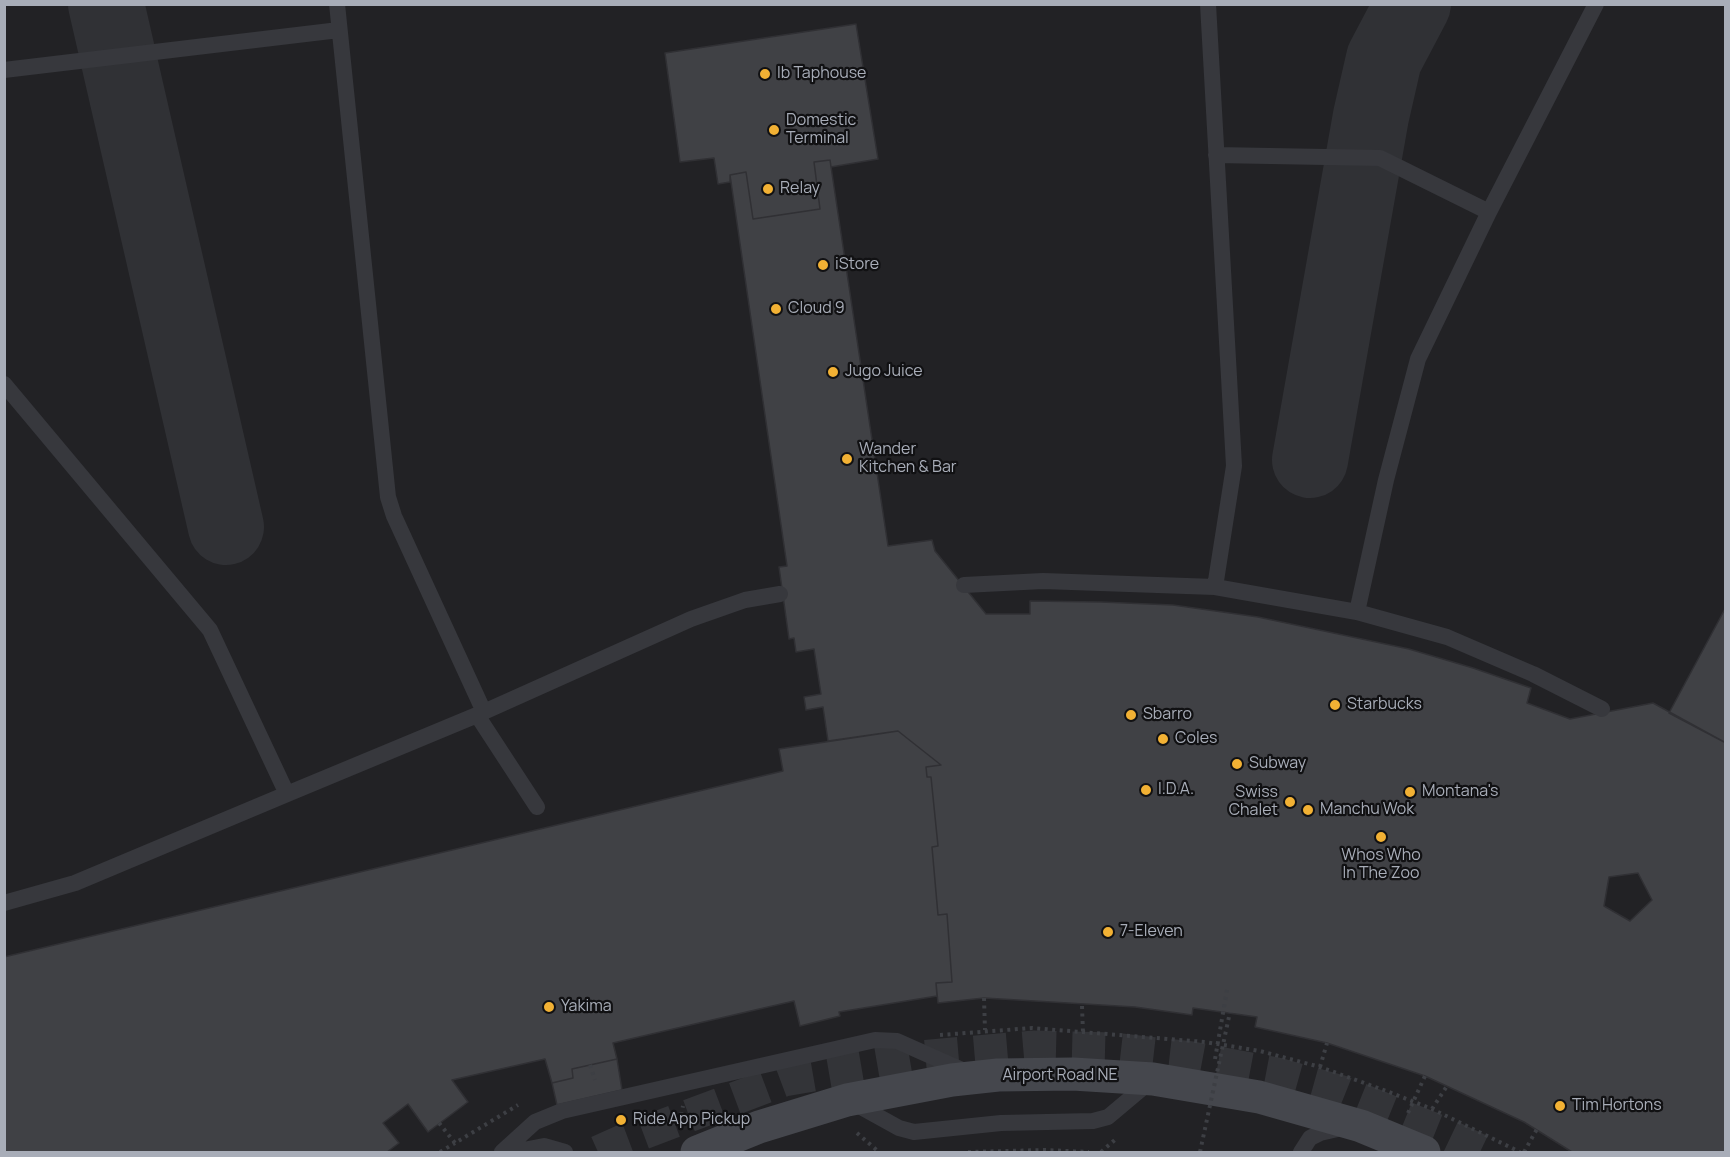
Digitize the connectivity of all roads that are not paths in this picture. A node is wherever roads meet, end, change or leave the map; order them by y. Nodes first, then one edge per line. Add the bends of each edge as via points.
1 (337, 4) edge
2 (1208, 4) edge
3 (1580, 4) edge
4 (1596, 4) edge
5 (339, 30) junction
6 (1575, 46) junction
7 (4, 70) edge
8 (1216, 155) junction
9 (1489, 212) junction
10 (4, 384) edge
11 (964, 585) dead end
12 (1215, 587) junction
13 (780, 594) dead end
14 (1357, 612) junction
15 (1602, 709) dead end
16 (480, 713) junction
17 (287, 794) junction
18 (537, 807) dead end
19 (4, 903) edge
20 (978, 1078) junction
21 (1153, 1079) junction
22 (848, 1100) junction
23 (1361, 1126) junction
24 (1302, 1150) edge
25 (502, 1152) edge
26 (513, 1152) edge
27 (565, 1152) edge
28 (697, 1152) edge
29 (1424, 1152) edge

1 - 5 lane
2 - 8 lane
3 - 6 lane
4 - 6 lane
5 - 7 lane
5 - 16 lane via 388,497
6 - 9 lane
8 - 9 lane via 1380,158
8 - 12 lane via 1234,466
9 - 14 lane via 1418,359
10 - 17 lane via 210,630
11 - 12 lane via 1043,581
12 - 14 lane
13 - 16 lane via 745,600 691,619
14 - 15 lane via 1448,637
16 - 17 lane
16 - 18 lane
17 - 19 lane via 75,883
20 - 21 main road, Airport Road NE via 1073,1074
20 - 22 main road, Airport Road NE via 912,1086
20 - 25 lane via 897,1041 876,1040 562,1111 535,1122
21 - 22 lane via 1108,1117 1093,1121 1001,1123 914,1132
21 - 23 main road, Airport Road NE via 1259,1098
22 - 28 main road, Airport Road NE via 759,1127
23 - 24 lane via 1320,1133 1310,1138
23 - 29 main road, Airport Road NE
26 - 27 lane via 544,1146

